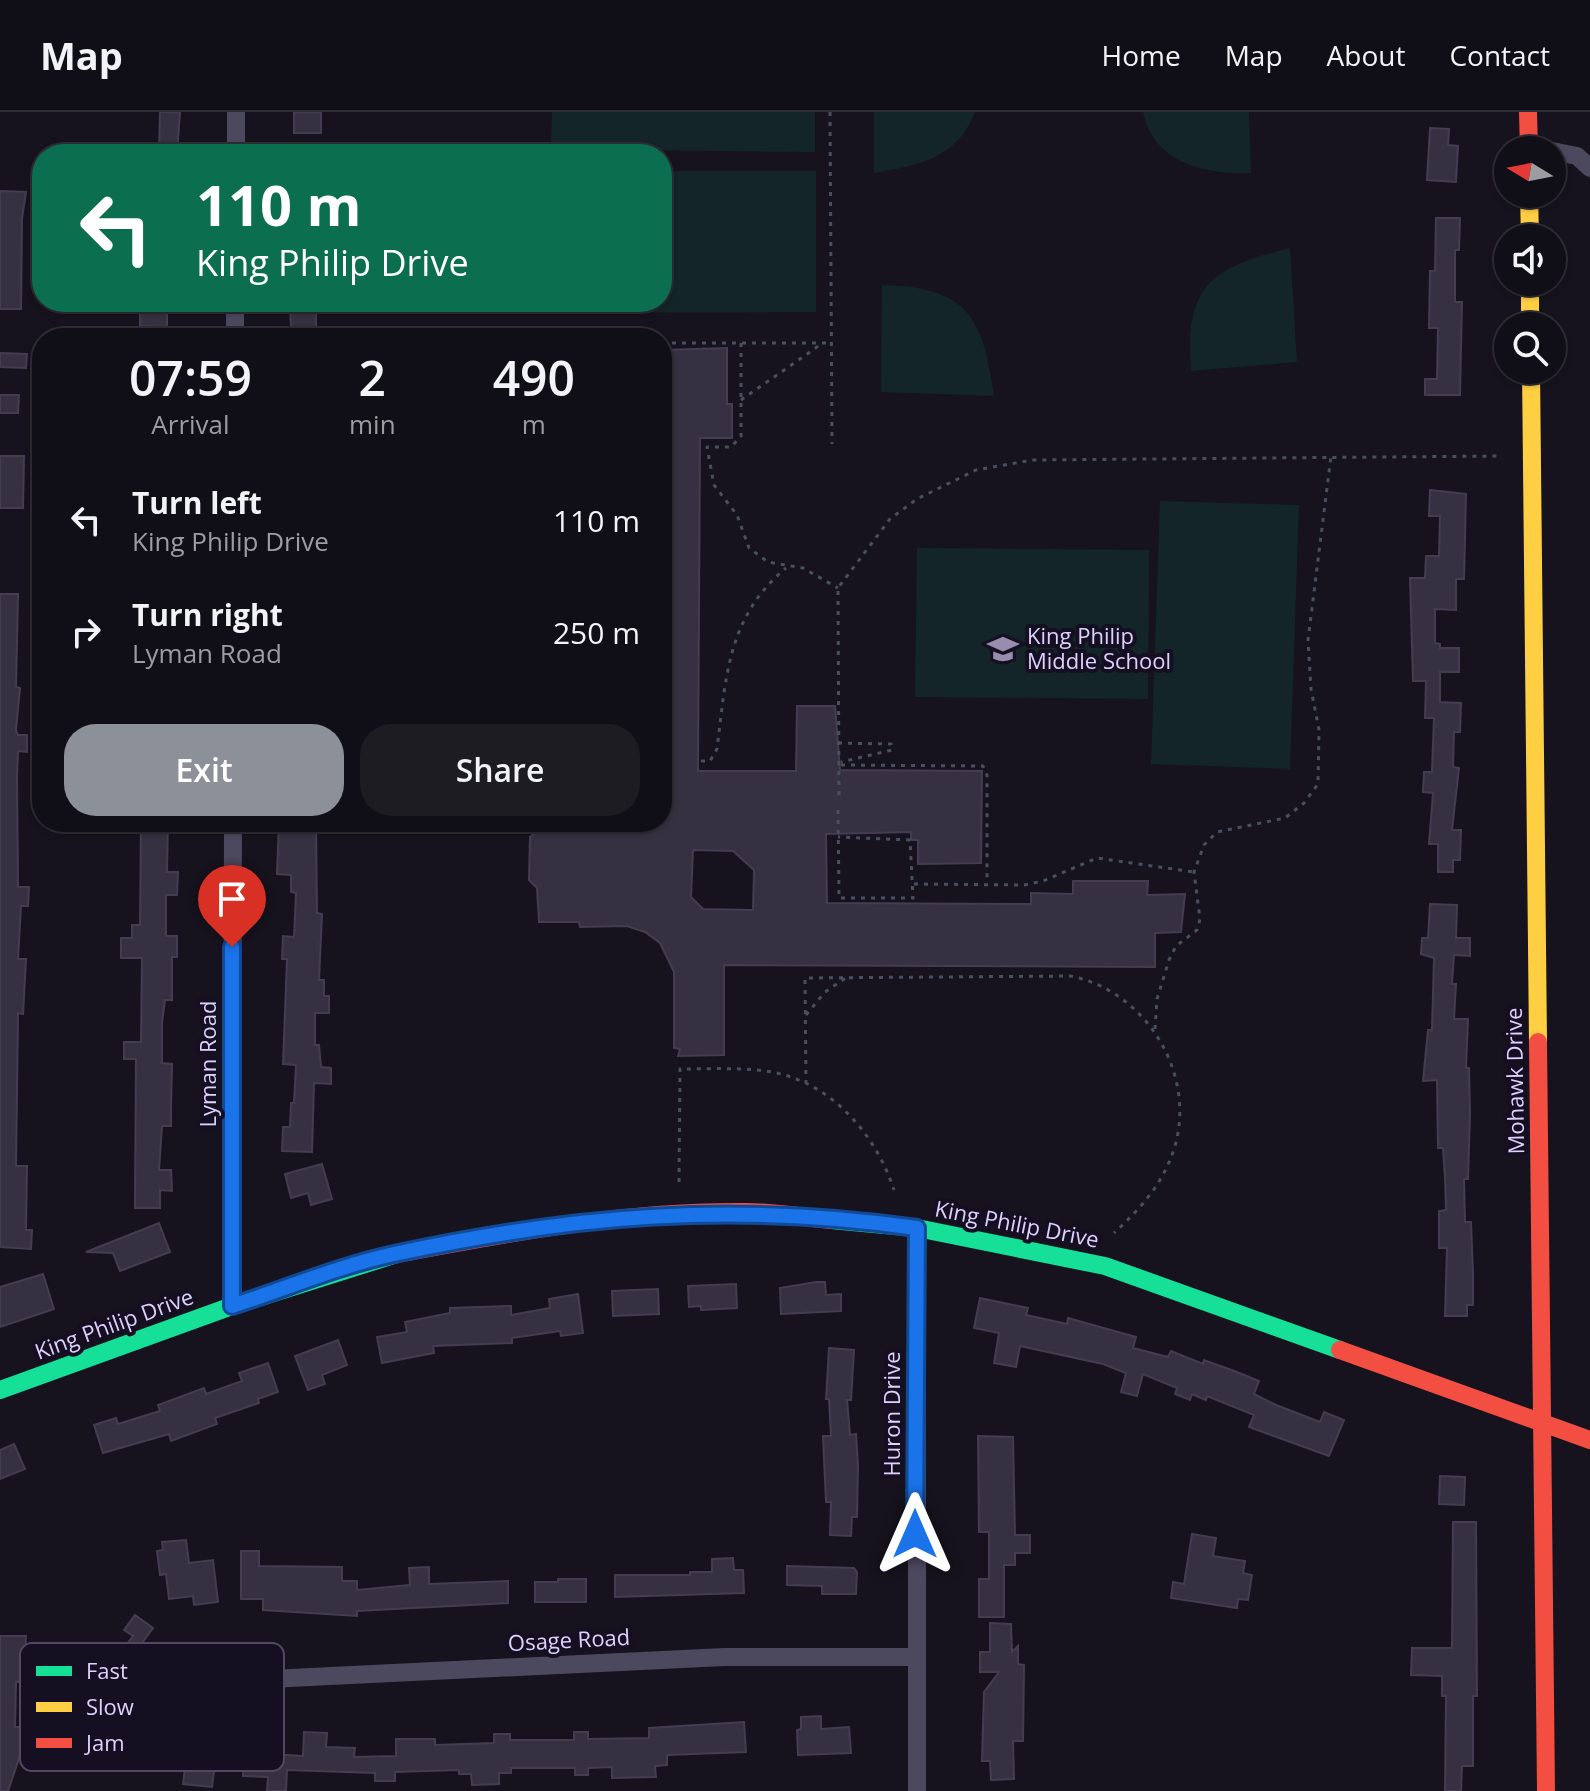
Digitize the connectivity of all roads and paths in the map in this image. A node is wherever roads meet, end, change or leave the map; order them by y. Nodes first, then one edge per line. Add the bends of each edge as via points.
1 (236, 112) edge
2 (830, 112) edge
3 (1528, 112) edge
4 (1532, 136) edge
5 (236, 144) edge
6 (1566, 154) edge
7 (1590, 168) edge
8 (672, 343) edge
9 (741, 343) junction
10 (822, 343) junction
11 (831, 343) junction
12 (1531, 384) edge
13 (741, 400) junction
14 (832, 444) dead end
15 (1331, 456) junction
16 (1501, 456) dead end
17 (786, 568) junction
18 (838, 588) junction
19 (870, 736) dead end
20 (838, 743) junction
21 (870, 744) junction
22 (701, 761) dead end
23 (841, 764) junction
24 (839, 795) dead end
25 (838, 810) dead end
26 (233, 832) edge
27 (838, 837) junction
28 (1194, 872) junction
29 (987, 883) junction
30 (914, 884) junction
31 (848, 977) junction
32 (806, 1015) junction
33 (1155, 1030) junction
34 (806, 1084) junction
35 (679, 1182) dead end
36 (894, 1190) dead end
37 (917, 1228) junction
38 (1114, 1233) dead end
39 (232, 1306) junction
40 (0, 1390) edge
41 (1543, 1422) junction
42 (1590, 1440) edge
43 (915, 1657) junction
44 (284, 1678) edge
45 (917, 1791) edge
46 (1546, 1791) edge

1 - 5 street
2 - 11 path
3 - 4 street
6 - 7 street
8 - 9 path
9 - 10 path
9 - 13 path
10 - 11 path
10 - 13 path
11 - 14 path
12 - 41 street, Mohawk Drive
13 - 17 path via 740,441 731,447 707,447 708,466 714,485 737,515 749,548
15 - 16 path
15 - 18 path via 1033,460 976,470 917,499 890,519
15 - 28 path via 1308,640 1319,730 1318,784 1285,818 1217,832 1196,860
17 - 18 path via 803,568
17 - 22 path via 761,591 738,631 717,749 710,761
18 - 20 path
19 - 21 path
20 - 21 path
20 - 23 path
21 - 23 path via 891,744 892,750
23 - 24 path
23 - 29 path via 983,766
25 - 27 path
26 - 39 street, Lyman Road
27 - 30 path via 910,840
27 - 30 path via 839,898 913,898
28 - 29 path via 1097,858 1043,881
28 - 33 path via 1200,919 1197,930 1176,946 1169,960 1157,999
29 - 30 path
31 - 32 path via 825,992
31 - 32 path via 805,978
31 - 33 path via 1070,976 1117,992
32 - 34 path
33 - 38 path via 1175,1080 1175,1148 1141,1207
34 - 35 path via 761,1071 680,1069
34 - 36 path via 830,1099 871,1140
37 - 39 street, King Philip Drive via 747,1212 544,1226 391,1255
37 - 41 street, King Philip Drive via 1143,1277
37 - 43 street, Huron Drive
39 - 40 street, King Philip Drive
41 - 42 street, King Philip Drive
41 - 46 street, Mohawk Drive
43 - 44 street, Osage Road via 724,1657
43 - 45 street, Huron Drive

